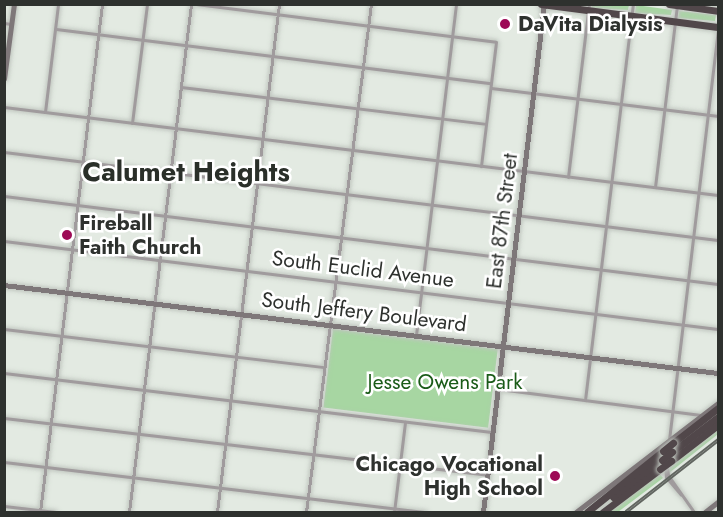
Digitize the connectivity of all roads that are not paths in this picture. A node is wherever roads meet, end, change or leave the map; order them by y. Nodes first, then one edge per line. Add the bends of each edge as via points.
1 (14, 4) edge
2 (58, 4) edge
3 (102, 4) edge
4 (147, 4) edge
5 (191, 4) edge
6 (196, 4) edge
7 (279, 4) edge
8 (371, 4) edge
9 (456, 4) edge
10 (633, 4) edge
11 (669, 4) edge
12 (544, 5) edge
13 (678, 5) edge
14 (589, 8) edge
15 (718, 11) edge
16 (278, 15) junction
17 (632, 16) junction
18 (676, 21) junction
19 (4, 23) edge
20 (11, 24) junction
21 (368, 26) junction
22 (718, 29) edge
23 (56, 30) junction
24 (99, 35) junction
25 (452, 36) junction
26 (142, 40) junction
27 (186, 46) junction
28 (273, 56) junction
29 (5, 65) edge
30 (363, 68) junction
31 (447, 78) junction
32 (4, 79) edge
33 (491, 86) junction
34 (181, 87) junction
35 (534, 93) junction
36 (268, 98) junction
37 (578, 99) junction
38 (621, 104) junction
39 (4, 107) edge
40 (359, 109) junction
41 (665, 109) junction
42 (45, 112) junction
43 (708, 115) junction
44 (718, 116) edge
45 (88, 118) junction
46 (442, 119) junction
47 (132, 123) junction
48 (486, 124) junction
49 (176, 128) junction
50 (263, 139) junction
51 (352, 150) junction
52 (4, 152) edge
53 (437, 160) junction
54 (83, 161) junction
55 (482, 166) junction
56 (524, 171) junction
57 (170, 172) junction
58 (568, 177) junction
59 (258, 182) junction
60 (612, 182) junction
61 (656, 188) junction
62 (345, 193) junction
63 (699, 193) junction
64 (718, 195) edge
65 (4, 196) edge
66 (432, 204) junction
67 (78, 205) junction
68 (519, 214) junction
69 (165, 216) junction
70 (252, 226) junction
71 (607, 226) junction
72 (339, 237) junction
73 (694, 237) junction
74 (718, 240) edge
75 (4, 241) edge
76 (427, 248) junction
77 (72, 249) junction
78 (514, 258) junction
79 (160, 259) junction
80 (601, 269) junction
81 (247, 270) junction
82 (688, 280) junction
83 (334, 281) junction
84 (718, 284) edge
85 (4, 285) edge
86 (421, 291) junction
87 (67, 292) junction
88 (509, 302) junction
89 (154, 303) junction
90 (596, 313) junction
91 (242, 314) junction
92 (329, 324) junction
93 (683, 324) junction
94 (4, 329) edge
95 (718, 329) edge
96 (416, 335) junction
97 (62, 336) junction
98 (504, 345) junction
99 (149, 346) junction
100 (591, 356) junction
101 (236, 357) junction
102 (324, 367) junction
103 (678, 368) junction
104 (4, 373) edge
105 (718, 373) edge
106 (56, 380) junction
107 (498, 389) junction
108 (144, 390) junction
109 (585, 400) junction
110 (231, 401) junction
111 (718, 403) edge
112 (718, 408) edge
113 (318, 411) junction
114 (672, 411) junction
115 (701, 415) junction
116 (718, 417) edge
117 (4, 418) edge
118 (405, 422) junction
119 (51, 423) junction
120 (718, 425) edge
121 (493, 432) junction
122 (138, 434) junction
123 (671, 441) junction
124 (226, 444) junction
125 (313, 454) junction
126 (672, 457) junction
127 (4, 462) edge
128 (400, 465) junction
129 (45, 467) junction
130 (488, 475) junction
131 (133, 477) junction
132 (220, 488) junction
133 (308, 498) junction
134 (718, 502) edge
135 (4, 506) edge
136 (395, 511) edge
137 (40, 512) edge
138 (56, 513) edge
139 (129, 513) edge
140 (218, 513) edge
141 (306, 513) edge
142 (426, 513) edge
143 (483, 513) edge
144 (576, 513) edge
145 (587, 513) edge
146 (592, 513) edge
147 (603, 513) edge
148 (694, 513) edge
149 (705, 513) edge

1 - 20 main road
2 - 23 street
3 - 24 street
4 - 26 street
5 - 27 street
6 - 16 street
7 - 16 street
8 - 21 street
9 - 25 street
10 - 17 street
11 - 13 highway
12 - 14 highway
12 - 35 main road, East 87th Street
13 - 15 highway
13 - 18 street
14 - 17 highway
14 - 37 street
16 - 21 street
16 - 28 street
17 - 18 highway
17 - 38 street
18 - 22 highway
18 - 41 street
19 - 20 street
20 - 29 main road
21 - 25 street
21 - 30 street
22 - 43 street
23 - 24 street
23 - 42 street
24 - 26 street
24 - 45 street
25 - 31 street
25 - 33 street via 496,42
26 - 27 street
26 - 47 street
27 - 28 street
27 - 34 street
28 - 30 street
28 - 36 street
29 - 32 main road
30 - 31 street
30 - 40 street
31 - 33 street
31 - 46 street
33 - 35 street
33 - 48 street
34 - 36 street
34 - 49 street
35 - 37 street
35 - 56 main road, East 87th Street
36 - 40 street
36 - 50 street
37 - 38 street
37 - 58 street
38 - 41 street
38 - 60 street
39 - 42 street
40 - 46 street
40 - 51 street
41 - 43 street
41 - 61 street
42 - 45 street
43 - 44 street
43 - 63 street
45 - 47 street
45 - 54 street
46 - 48 street
46 - 53 street
47 - 49 street
48 - 55 street
49 - 50 street
49 - 57 street
50 - 51 street
50 - 59 street
51 - 53 street
51 - 62 street
52 - 54 street
53 - 55 street
53 - 66 street
54 - 57 street
54 - 67 street
55 - 56 street
56 - 58 street
56 - 68 main road, East 87th Street
57 - 59 street
57 - 69 street
58 - 60 street
59 - 62 street
59 - 70 street
60 - 61 street
60 - 71 street
61 - 63 street
62 - 66 street
62 - 72 street
63 - 64 street
63 - 73 street
65 - 67 street
66 - 68 street
66 - 76 street
67 - 69 street
67 - 77 street
68 - 71 street
68 - 78 main road, East 87th Street
69 - 70 street
69 - 79 street
70 - 72 street
70 - 81 street
71 - 73 street
71 - 80 street
72 - 76 street
72 - 83 street
73 - 74 street
73 - 82 street
75 - 77 street, South Euclid Avenue
76 - 78 street
76 - 86 street
77 - 79 street, South Euclid Avenue
77 - 87 street
78 - 80 street
78 - 88 main road, East 87th Street
79 - 81 street, South Euclid Avenue
79 - 89 street
80 - 82 street
80 - 90 street
81 - 83 street, South Euclid Avenue
81 - 91 street
82 - 84 street
82 - 93 street
83 - 86 street, South Euclid Avenue
83 - 92 street
85 - 87 main road, South Jeffery Boulevard
86 - 88 street, South Euclid Avenue
86 - 96 street
87 - 89 main road, South Jeffery Boulevard
87 - 97 street
88 - 90 street, South Euclid Avenue
88 - 98 main road, East 87th Street
89 - 91 main road, South Jeffery Boulevard
89 - 99 street
90 - 93 street, South Euclid Avenue
90 - 100 street
91 - 92 main road, South Jeffery Boulevard
91 - 101 street
92 - 96 main road, South Jeffery Boulevard
92 - 102 street
93 - 95 street, South Euclid Avenue
93 - 103 street
94 - 97 street
96 - 98 main road, South Jeffery Boulevard
97 - 99 street
97 - 106 street
98 - 100 main road, South Jeffery Boulevard
98 - 107 main road, East 87th Street
99 - 101 street
99 - 108 street
100 - 103 main road, South Jeffery Boulevard
100 - 109 street
101 - 102 street
101 - 110 street
102 - 113 street
103 - 105 main road, South Jeffery Boulevard
103 - 114 street
104 - 106 street
106 - 108 street
106 - 119 street
107 - 109 street
107 - 121 main road, East 87th Street
108 - 110 street
108 - 122 street
109 - 114 street
110 - 113 street
110 - 124 street
111 - 115 main road
112 - 123 highway
113 - 118 street
113 - 125 street
114 - 115 street
114 - 123 street
115 - 123 main road
116 - 126 highway
117 - 119 street
118 - 121 street
118 - 128 street
119 - 122 street
119 - 129 street
120 - 126 highway
121 - 130 main road, East 87th Street
122 - 124 street
122 - 131 street
123 - 144 main road
123 - 145 highway, bridge
123 - 148 street via 667,473
124 - 125 street
124 - 132 street
125 - 128 street
125 - 133 street
126 - 146 highway, bridge via 662,460
126 - 147 highway, bridge
127 - 129 street
128 - 130 street
128 - 136 street
129 - 131 street
129 - 137 street
130 - 143 main road, East 87th Street
131 - 132 street
131 - 139 street
132 - 133 street
132 - 140 street
133 - 136 street
133 - 141 street
134 - 149 main road
135 - 137 street
136 - 142 street
137 - 138 street

